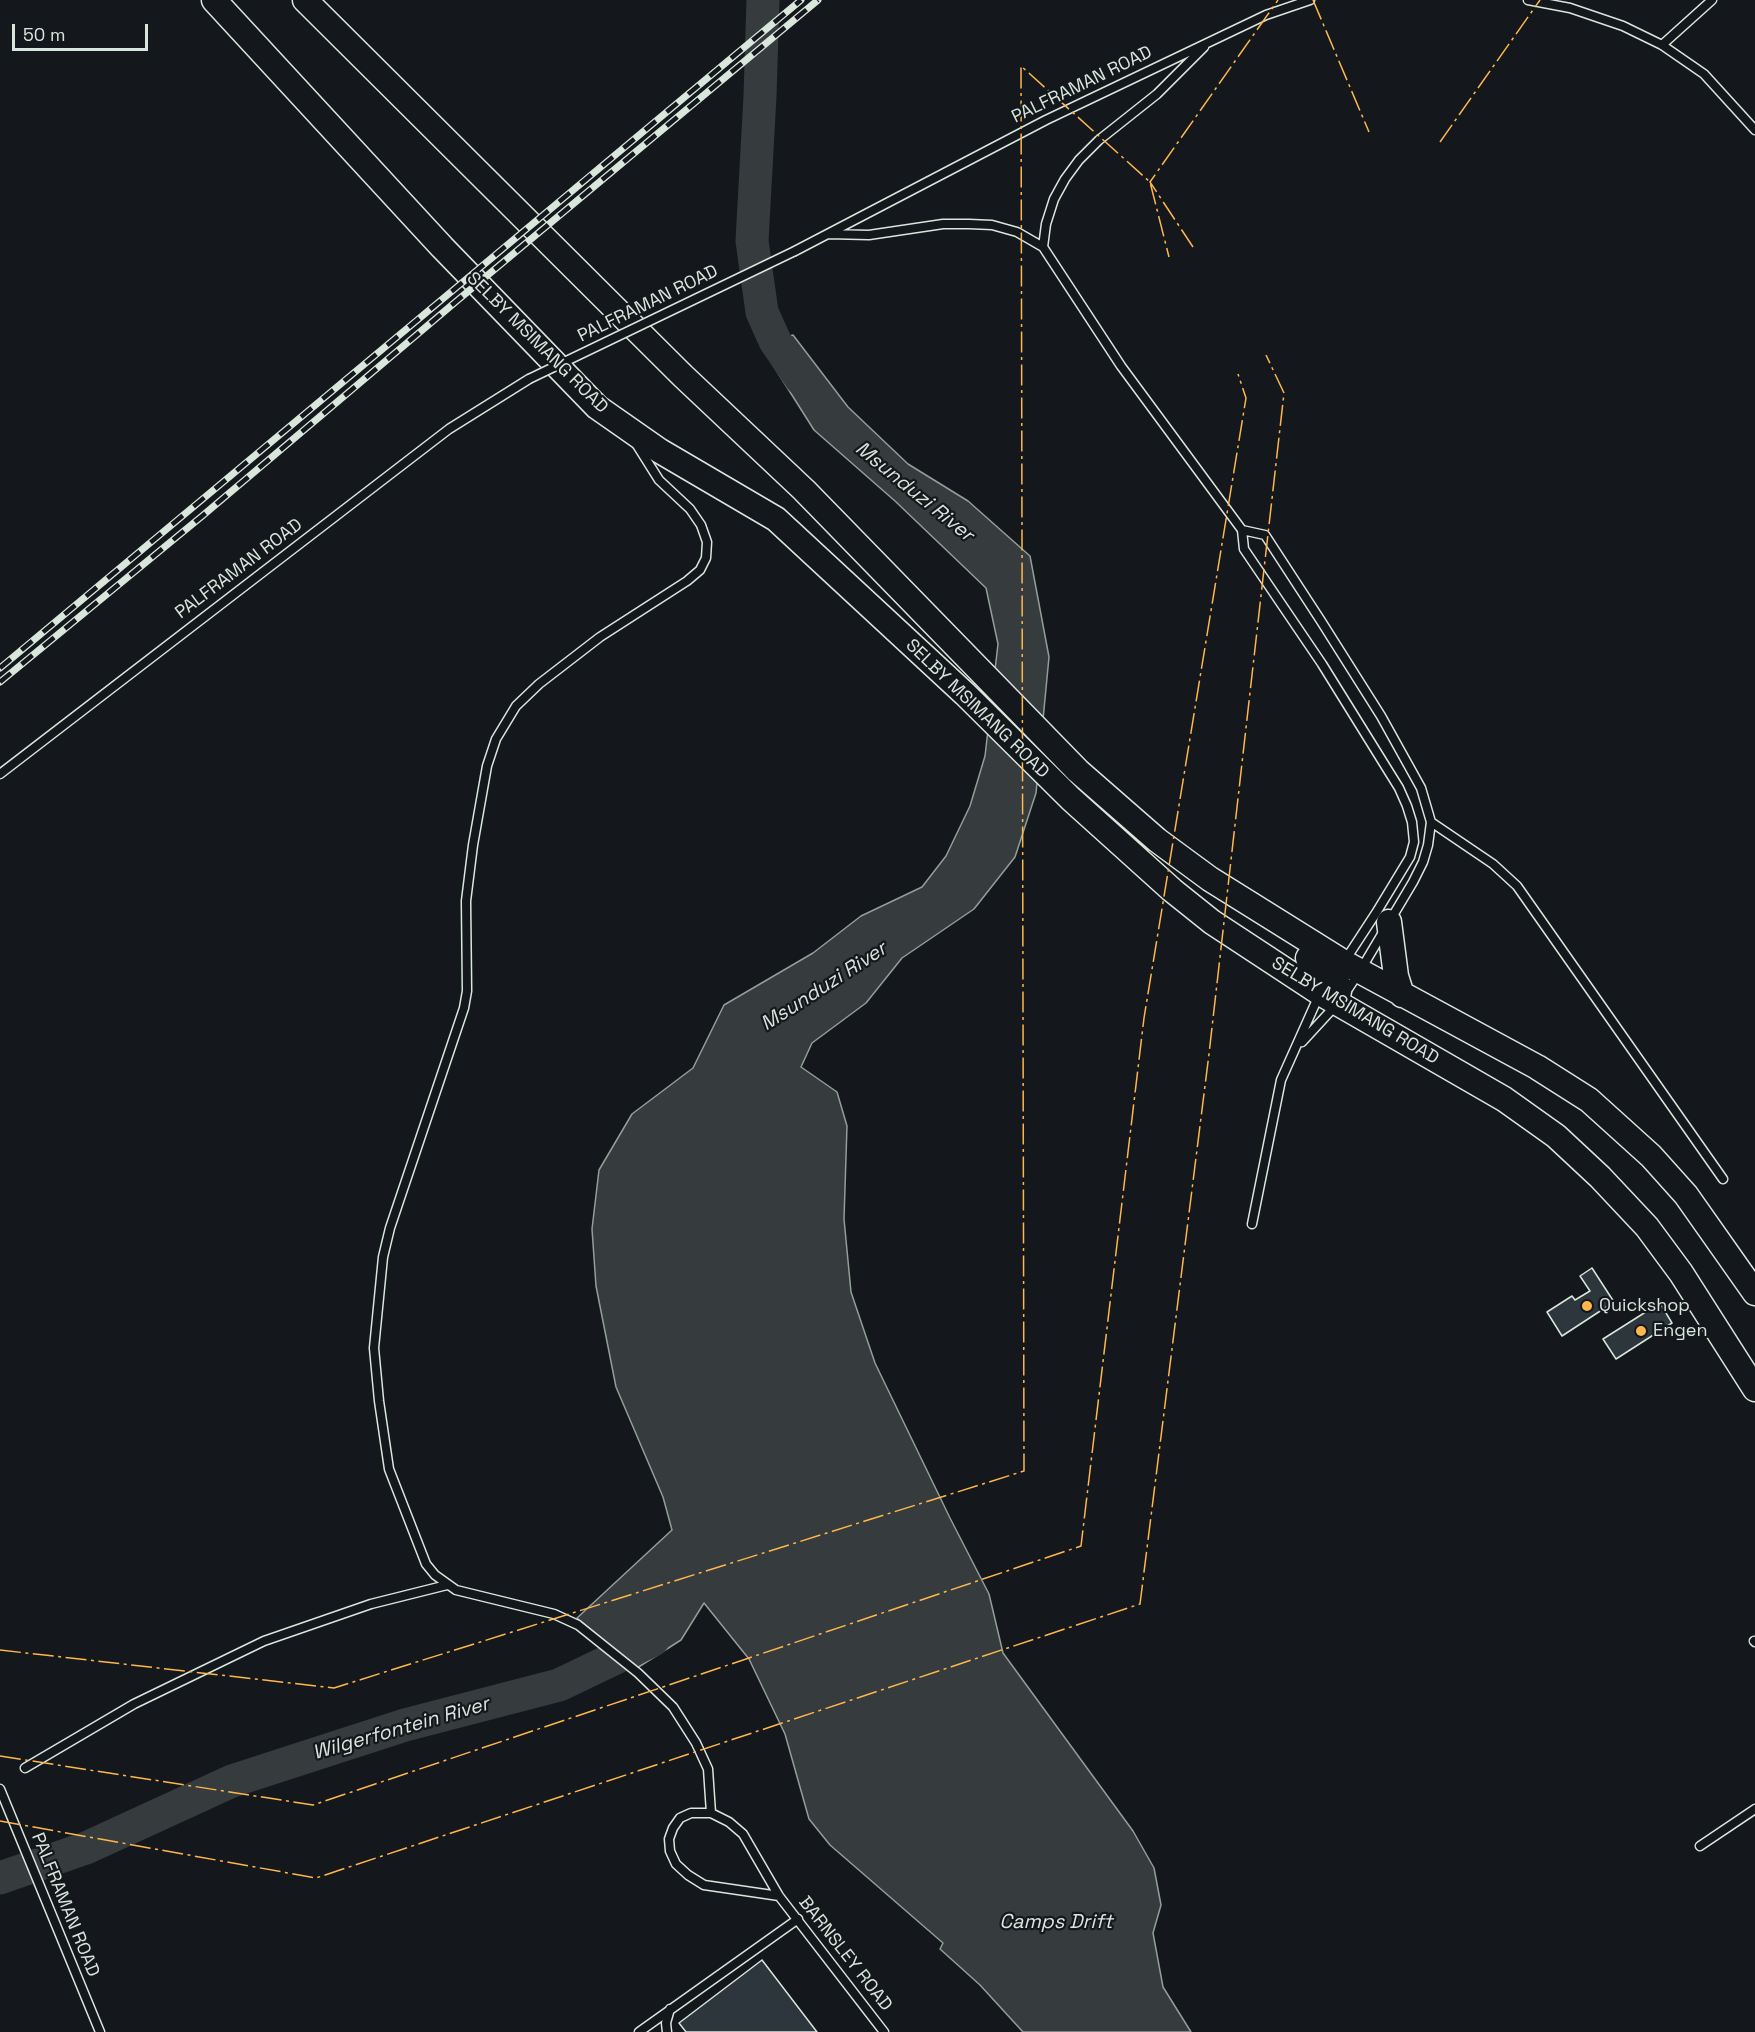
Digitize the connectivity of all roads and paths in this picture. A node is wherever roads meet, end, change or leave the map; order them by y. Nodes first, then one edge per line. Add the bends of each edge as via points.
1 (214, 0) edge
2 (1310, 0) edge
3 (1528, 0) edge
4 (1712, 0) edge
5 (307, 2) edge
6 (1210, 41) junction
7 (1662, 45) junction
8 (1755, 130) edge
9 (828, 234) junction
10 (1043, 246) junction
11 (628, 430) junction
12 (1242, 530) junction
13 (0, 774) edge
14 (1431, 822) junction
15 (1389, 922) junction
16 (1339, 981) junction
17 (1402, 995) junction
18 (1297, 1048) junction
19 (1723, 1179) dead end
20 (1252, 1224) dead end
21 (1755, 1293) edge
22 (1755, 1388) edge
23 (447, 1585) junction
24 (25, 1768) dead end
25 (0, 1789) edge
26 (1755, 1809) edge
27 (711, 1813) junction
28 (1700, 1846) dead end
29 (779, 1896) junction
30 (798, 1919) junction
31 (670, 2008) junction
32 (100, 2032) edge
33 (639, 2032) edge
34 (667, 2032) edge
35 (884, 2032) edge

1 - 11 main road, SELBY MSIMANG ROAD via 442,247 597,407
2 - 6 lane, PALFRAMAN ROAD
3 - 7 lane via 1612,22
4 - 7 lane
5 - 16 main road, SELBY MSIMANG ROAD via 683,376 804,490 1078,771 1157,840 1267,914
6 - 9 lane, PALFRAMAN ROAD via 1046,120
6 - 10 lane via 1157,94 1079,160 1054,199
7 - 8 lane via 1704,74
9 - 10 lane via 870,235 943,224 992,225 1017,232
9 - 13 lane, PALFRAMAN ROAD, bridge via 529,380 449,429
10 - 12 lane via 1121,366
11 - 16 main road, SELBY MSIMANG ROAD via 776,519 965,694 1071,799 1212,922
11 - 23 lane via 659,480 701,525 707,542 706,558 700,570 687,581 600,637 539,684 516,706 496,739 487,766 466,901 464,1008 383,1257 374,1348 384,1448 426,1564
12 - 14 lane via 1265,536 1327,631 1421,788
12 - 16 lane via 1244,549 1382,760 1399,788 1412,822 1414,842 1404,870
14 - 15 lane via 1423,862
14 - 19 lane via 1518,886
15 - 16 lane
15 - 17 main road
16 - 17 main road, SELBY MSIMANG ROAD
16 - 18 lane
16 - 18 lane
16 - 22 main road, SELBY MSIMANG ROAD via 1556,1136 1600,1177 1647,1227 1681,1273
17 - 21 main road, SELBY MSIMANG ROAD via 1537,1067 1589,1100 1652,1156 1686,1196
18 - 20 lane via 1280,1087
23 - 24 lane via 371,1604 264,1641 134,1704
23 - 27 lane via 554,1614 578,1625 638,1673 673,1707 696,1743 708,1769
25 - 32 lane, PALFRAMAN ROAD
26 - 28 lane
27 - 29 lane, BARNSLEY ROAD via 729,1821 743,1834
27 - 29 lane, BARNSLEY ROAD via 691,1813 680,1818 673,1828 669,1845 676,1864 704,1885
29 - 30 lane, BARNSLEY ROAD
30 - 31 lane
30 - 35 lane, BARNSLEY ROAD
31 - 33 lane
31 - 34 lane

